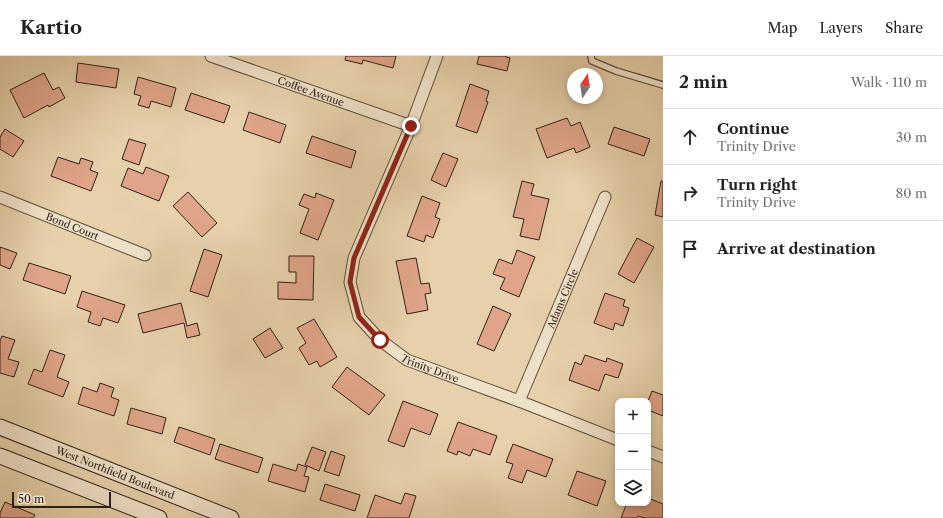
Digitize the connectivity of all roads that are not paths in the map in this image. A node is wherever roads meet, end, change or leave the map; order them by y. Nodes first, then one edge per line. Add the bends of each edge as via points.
1 (211, 56) edge
2 (437, 56) edge
3 (591, 56) edge
4 (663, 85) edge
5 (411, 126) junction
6 (0, 197) edge
7 (605, 197) dead end
8 (145, 255) dead end
9 (519, 401) junction
10 (0, 427) edge
11 (615, 439) edge
12 (651, 452) edge
13 (0, 456) edge
14 (663, 457) edge
15 (159, 518) edge
16 (232, 518) edge

1 - 5 street, Coffee Avenue
2 - 5 street, Trinity Drive
3 - 4 lane via 592,61 616,71
5 - 9 street, Trinity Drive via 354,258 350,282 359,317 380,340 407,360
6 - 8 street, Bond Court
7 - 9 street, Adams Circle
9 - 11 street, Trinity Drive
10 - 16 main road, West Northfield Boulevard
12 - 14 street
13 - 15 main road

